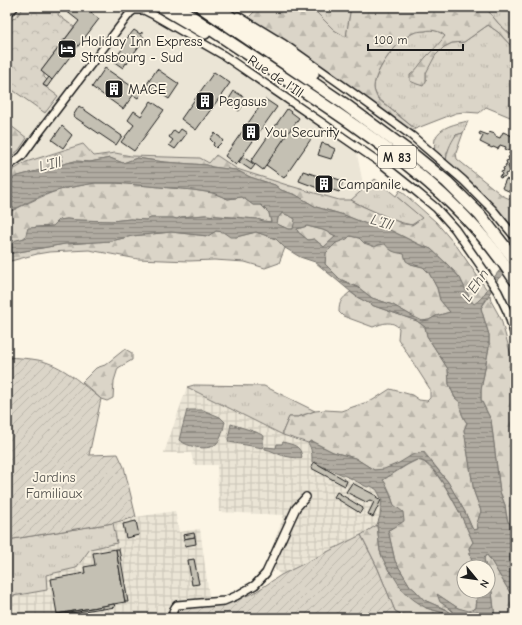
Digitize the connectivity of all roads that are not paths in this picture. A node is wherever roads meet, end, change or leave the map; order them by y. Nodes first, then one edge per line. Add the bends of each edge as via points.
1 (12, 7) edge
2 (161, 7) edge
3 (177, 7) edge
4 (200, 7) edge
5 (217, 7) edge
6 (7, 10) edge
7 (280, 75) junction
8 (343, 103) junction
9 (7, 167) edge
10 (515, 237) edge
11 (512, 255) edge
12 (514, 278) edge
13 (515, 336) edge
14 (306, 497) dead end
15 (173, 618) edge

1 - 6 highway
2 - 7 highway via 265,72
3 - 7 highway, M 83
4 - 8 highway, M 83
5 - 8 highway via 340,94
5 - 10 street via 230,11 271,36 412,136 493,210
7 - 12 highway, M 83 via 369,136 446,198 473,225
8 - 11 highway, M 83 via 442,178 480,216
9 - 13 street, Rue de l'Ill via 22,156 130,13 134,10 144,10 223,55 382,164 436,208 455,229 498,292
14 - 15 street via 296,508 266,573 255,585 224,601 177,605 172,613

